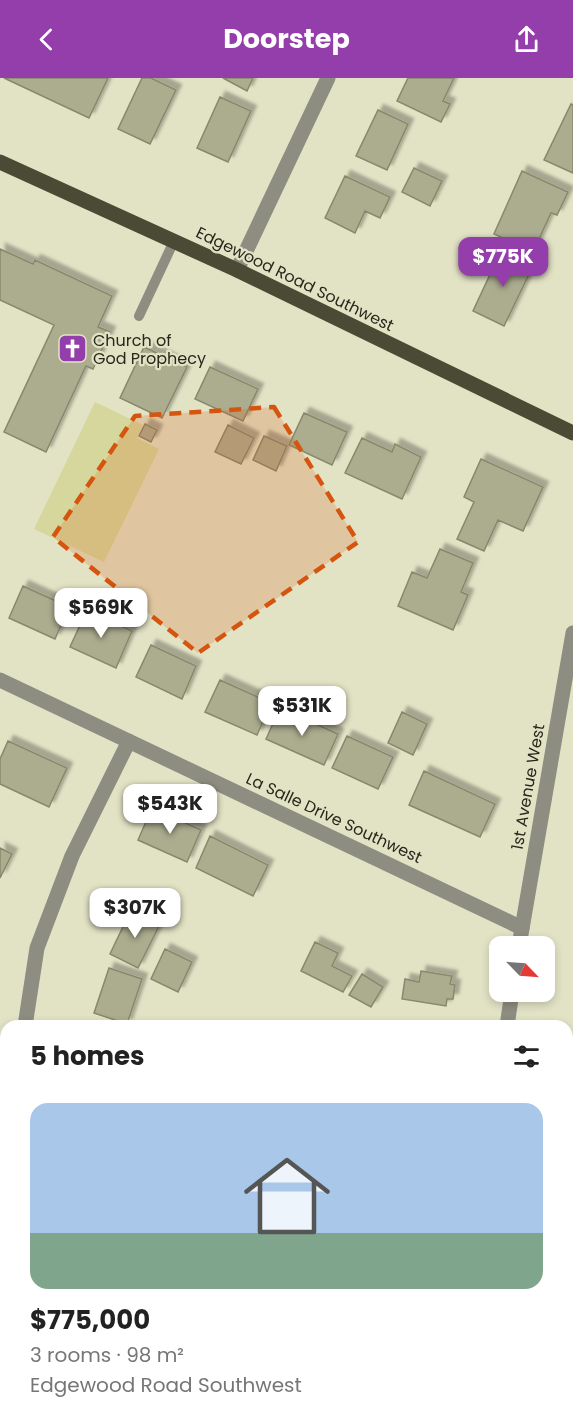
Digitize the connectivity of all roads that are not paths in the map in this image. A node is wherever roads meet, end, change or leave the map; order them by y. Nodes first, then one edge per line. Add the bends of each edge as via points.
1 (328, 78) edge
2 (0, 162) edge
3 (174, 241) junction
4 (237, 270) junction
5 (139, 316) dead end
6 (573, 433) edge
7 (573, 633) edge
8 (0, 680) edge
9 (129, 741) junction
10 (522, 928) junction
11 (521, 936) edge
12 (511, 1002) edge
13 (26, 1020) edge
14 (508, 1020) edge

1 - 4 street
2 - 3 main road, Edgewood Road Southwest
3 - 4 main road, Edgewood Road Southwest
3 - 5 lane
4 - 6 main road, Edgewood Road Southwest
7 - 10 street, 1st Avenue West
8 - 9 street, La Salle Drive Southwest
9 - 10 street, La Salle Drive Southwest
9 - 13 street via 72,856 37,948
10 - 11 street, 1st Avenue West
12 - 14 street

